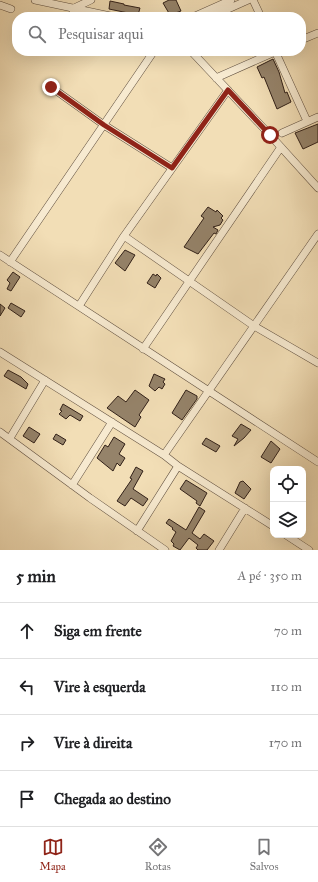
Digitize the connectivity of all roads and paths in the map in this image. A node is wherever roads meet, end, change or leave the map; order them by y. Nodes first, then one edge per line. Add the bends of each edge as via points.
1 (35, 0) edge
2 (91, 0) edge
3 (231, 0) edge
4 (248, 0) edge
5 (253, 0) edge
6 (0, 5) edge
7 (11, 9) dead end
8 (72, 9) junction
9 (88, 12) edge
10 (204, 12) edge
11 (221, 12) edge
12 (259, 12) edge
13 (318, 33) edge
14 (306, 38) edge
15 (151, 56) edge
16 (196, 56) edge
17 (265, 56) edge
18 (278, 56) edge
19 (216, 78) junction
20 (51, 87) dead end
21 (228, 90) junction
22 (318, 117) edge
23 (307, 121) junction
24 (104, 125) junction
25 (282, 133) dead end
26 (281, 147) junction
27 (172, 168) junction
28 (318, 188) edge
29 (318, 234) edge
30 (124, 236) junction
31 (0, 255) edge
32 (10, 262) junction
33 (189, 282) junction
34 (79, 306) junction
35 (254, 326) junction
36 (143, 349) junction
37 (0, 352) edge
38 (318, 363) edge
39 (45, 380) junction
40 (209, 391) junction
41 (112, 422) junction
42 (0, 432) edge
43 (10, 438) junction
44 (164, 455) junction
45 (318, 462) edge
46 (178, 466) junction
47 (72, 485) junction
48 (245, 508) junction
49 (270, 524) edge
50 (137, 531) junction
51 (291, 538) edge
52 (165, 550) edge
53 (219, 550) edge
54 (309, 550) edge

1 - 8 street
2 - 8 street
3 - 10 street
4 - 11 street
5 - 12 street
6 - 7 street
8 - 9 street
13 - 14 street
15 - 24 street
16 - 19 street
17 - 19 street
18 - 23 street
19 - 21 street
20 - 24 street
21 - 26 street
21 - 27 street
22 - 23 street
23 - 25 street
24 - 27 street
24 - 32 street
26 - 28 street
26 - 33 street
27 - 30 street
29 - 35 street
30 - 33 street
30 - 34 street
31 - 32 street
32 - 34 street
33 - 35 street
33 - 36 street
34 - 36 street
35 - 38 street
35 - 40 street
36 - 40 street
37 - 39 street
39 - 41 street
39 - 43 street
40 - 44 street
40 - 45 street
41 - 44 street
41 - 47 street
42 - 43 street
43 - 47 street
44 - 46 street
46 - 48 street
46 - 50 street
47 - 50 street
48 - 49 street
48 - 53 street
50 - 52 street
51 - 54 street

